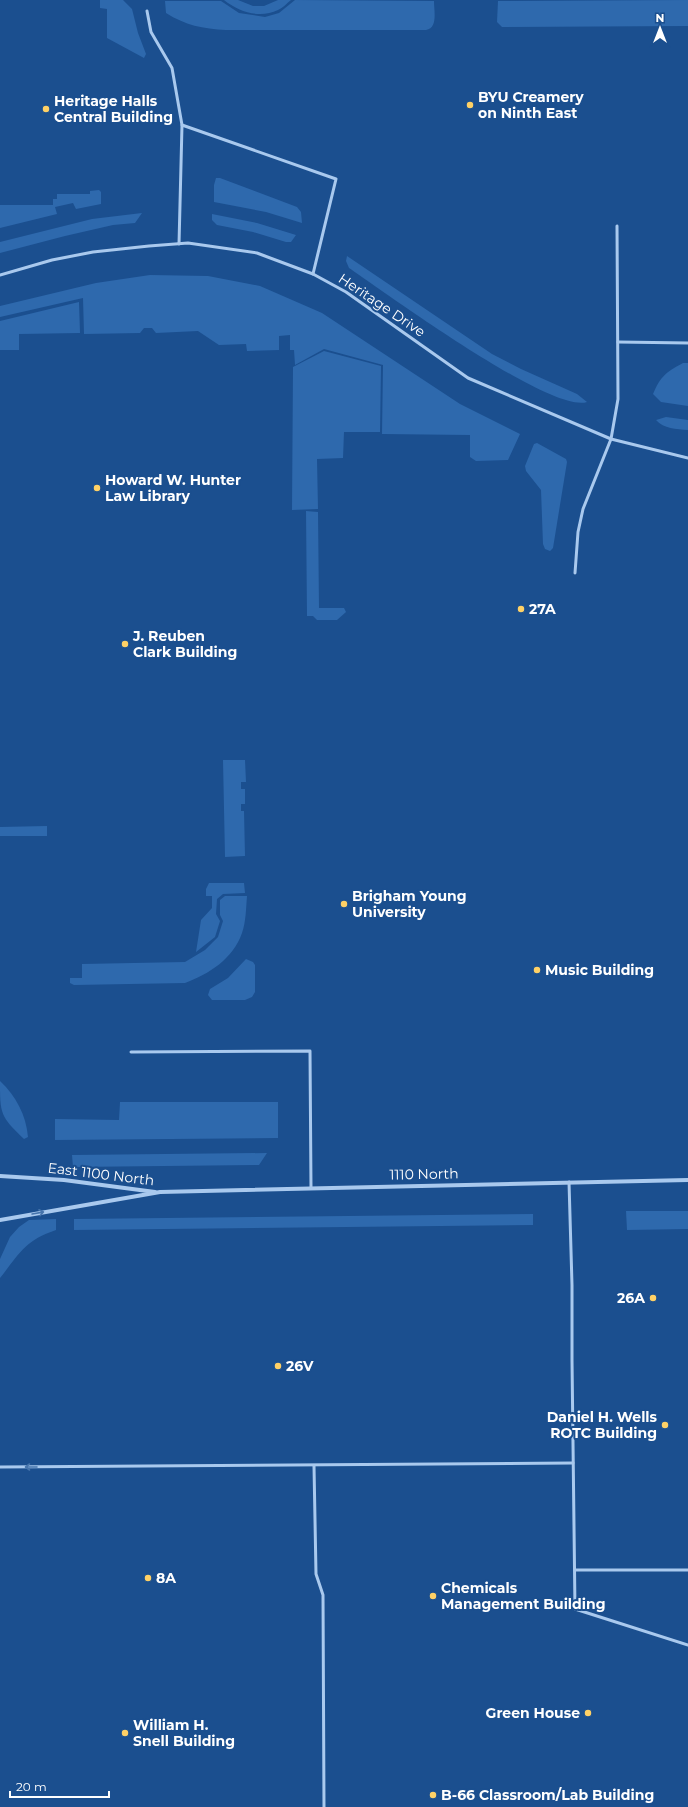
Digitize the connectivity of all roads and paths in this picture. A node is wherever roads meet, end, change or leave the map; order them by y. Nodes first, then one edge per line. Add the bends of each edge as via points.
1 (147, 11) dead end
2 (182, 125) junction
3 (617, 226) dead end
4 (180, 244) junction
5 (0, 274) edge
6 (313, 274) junction
7 (618, 342) junction
8 (688, 343) edge
9 (611, 439) junction
10 (688, 458) edge
11 (575, 572) dead end
12 (131, 1052) dead end
13 (0, 1176) edge
14 (688, 1180) edge
15 (569, 1182) junction
16 (311, 1188) junction
17 (160, 1192) junction
18 (0, 1220) edge
19 (573, 1464) junction
20 (314, 1466) junction
21 (0, 1467) edge
22 (575, 1570) junction
23 (688, 1570) edge
24 (688, 1645) edge
25 (324, 1807) edge

1 - 2 lane via 151,32 172,68
2 - 4 lane
2 - 6 lane via 336,179
3 - 7 lane
4 - 5 lane, Heritage Drive via 93,252
4 - 6 lane, Heritage Drive via 257,253
6 - 9 lane, Heritage Drive via 346,292 468,378
7 - 8 lane
7 - 9 lane via 618,399
9 - 10 lane, Heritage Drive
9 - 11 lane via 583,509 578,532
12 - 16 lane via 310,1051
13 - 17 street, East 1100 North via 64,1180
14 - 15 street, 1110 North
15 - 16 street, 1110 North
15 - 19 lane
16 - 17 street, 1110 North
18 -> 17 street, East 1100 North
19 - 20 lane
19 - 22 lane
20 -> 21 lane
20 - 25 lane via 316,1574 323,1595
22 - 23 lane
22 - 24 lane via 575,1609

